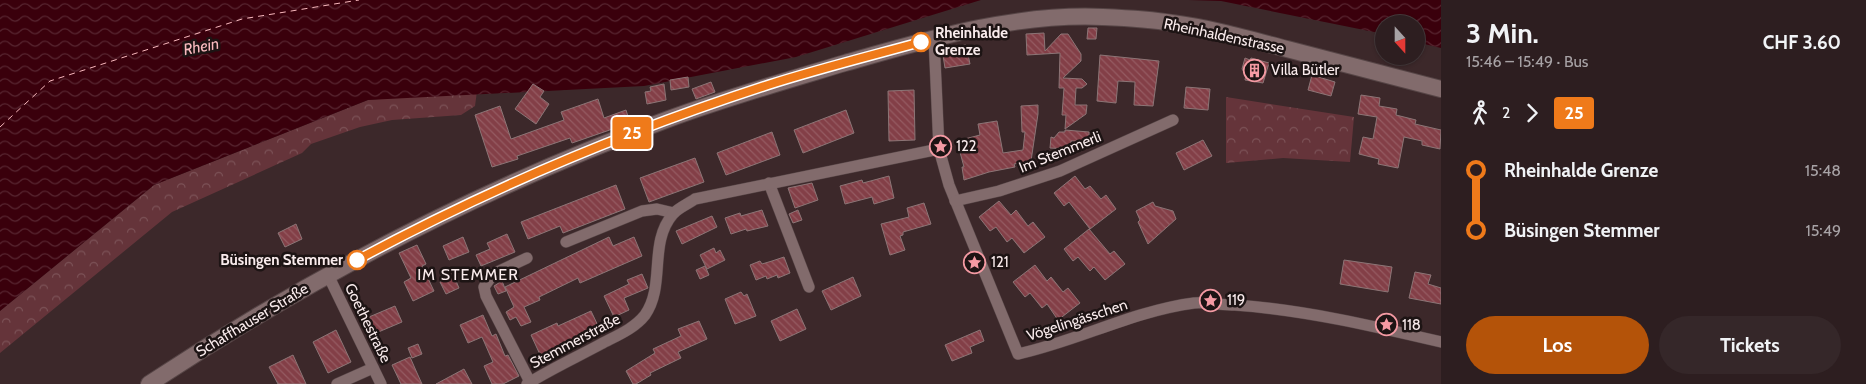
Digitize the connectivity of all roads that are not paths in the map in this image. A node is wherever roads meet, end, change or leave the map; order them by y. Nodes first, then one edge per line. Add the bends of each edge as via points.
1 (939, 37) junction
2 (1441, 89) edge
3 (1173, 120) dead end
4 (939, 148) junction
5 (769, 183) junction
6 (955, 201) junction
7 (674, 213) junction
8 (566, 242) dead end
9 (527, 258) dead end
10 (328, 275) junction
11 (810, 287) dead end
12 (1441, 342) edge
13 (373, 368) junction
14 (529, 383) edge
15 (149, 384) edge
16 (337, 384) edge
17 (381, 384) edge

1 - 2 main road, Rheinhaldenstrasse via 1049,18 1100,17 1172,22
1 - 4 street, Vögelingässchen
1 - 10 main road, Schaffhauser Straße via 770,85 603,144 497,190
3 - 6 street, Im Stemmerli via 1060,171
4 - 5 street, Stemmerstraße
4 - 6 street, Vögelingässchen
5 - 7 street, Stemmerstraße via 695,199
5 - 11 street
6 - 12 street, Vögelingässchen via 1018,354 1050,347 1128,318 1195,303 1251,306 1329,317
7 - 8 street via 657,209 642,211
7 - 14 street, Stemmerstraße via 661,236 655,289 651,305 641,319 624,332
9 - 14 street via 493,274 484,287
10 - 13 street, Goethestraße
10 - 15 main road, Schaffhauser Straße
13 - 16 street
13 - 17 street, Goethestraße

